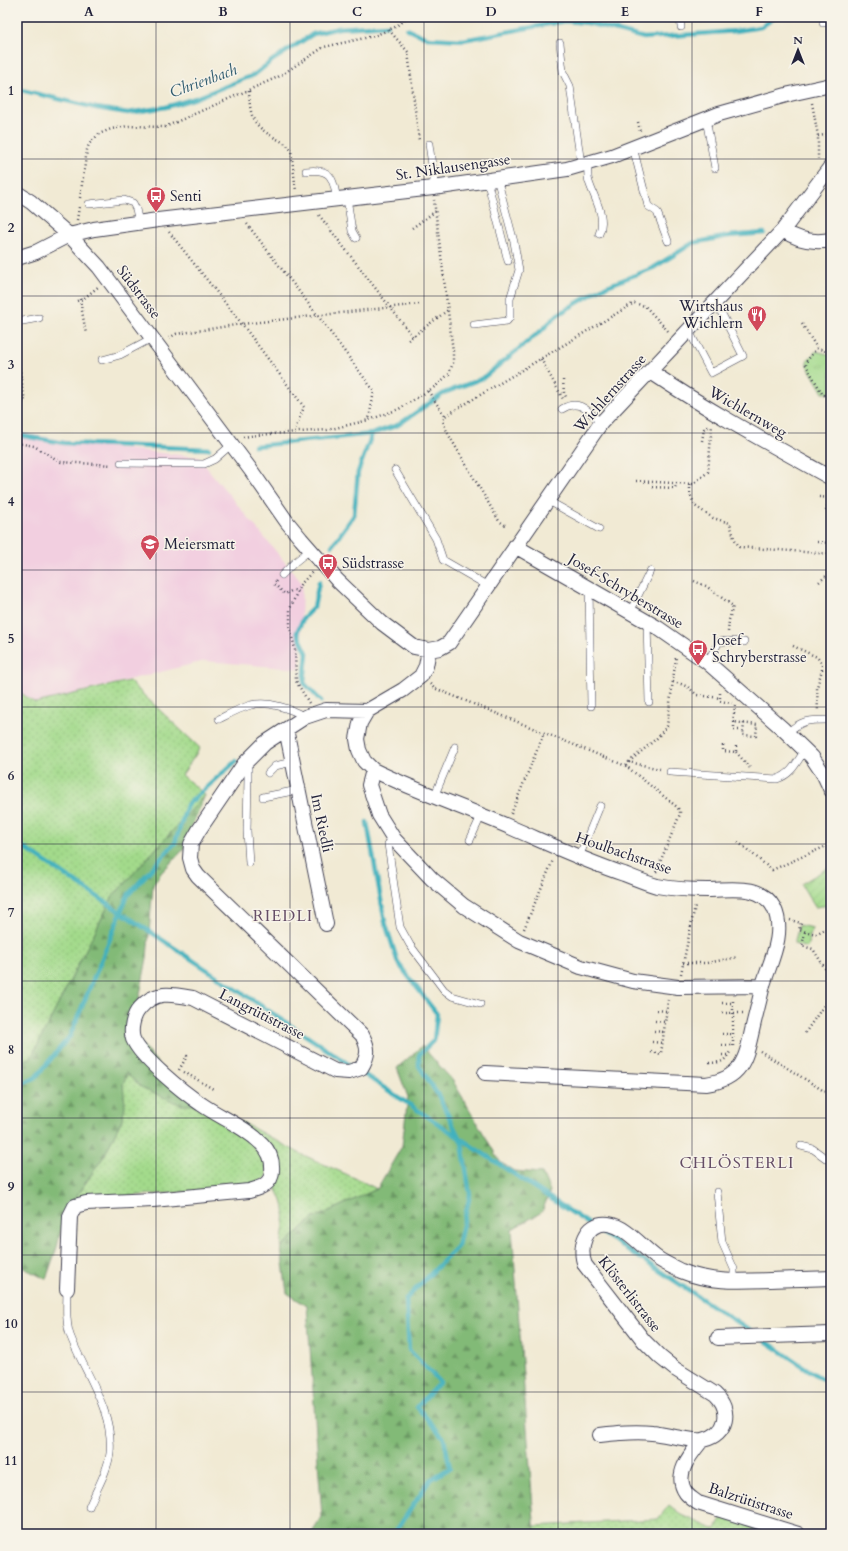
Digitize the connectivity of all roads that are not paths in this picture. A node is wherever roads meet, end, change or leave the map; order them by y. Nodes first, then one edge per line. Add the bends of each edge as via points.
1 (680, 17) edge
2 (823, 22) dead end
3 (831, 22) edge
4 (681, 27) dead end
5 (560, 43) dead end
6 (831, 85) edge
7 (706, 119) junction
8 (429, 144) dead end
9 (633, 147) junction
10 (585, 163) junction
11 (831, 166) edge
12 (715, 168) dead end
13 (306, 171) dead end
14 (492, 179) junction
15 (17, 193) edge
16 (434, 193) junction
17 (342, 199) junction
18 (89, 204) dead end
19 (139, 223) junction
20 (784, 230) junction
21 (599, 234) dead end
22 (69, 235) junction
23 (356, 238) dead end
24 (831, 240) edge
25 (668, 241) dead end
26 (17, 258) edge
27 (508, 262) dead end
28 (716, 302) junction
29 (39, 318) dead end
30 (17, 322) edge
31 (474, 325) dead end
32 (689, 331) junction
33 (152, 338) junction
34 (102, 360) dead end
35 (651, 372) junction
36 (562, 409) dead end
37 (601, 423) junction
38 (236, 441) junction
39 (121, 463) road end
40 (395, 470) dead end
41 (831, 478) edge
42 (547, 500) junction
43 (599, 529) dead end
44 (515, 546) junction
45 (310, 550) junction
46 (650, 571) dead end
47 (282, 575) dead end
48 (488, 586) junction
49 (588, 588) junction
50 (630, 612) junction
51 (647, 621) junction
52 (744, 642) dead end
53 (429, 650) junction
54 (707, 662) junction
55 (649, 702) dead end
56 (592, 706) dead end
57 (367, 711) junction
58 (310, 716) junction
59 (219, 719) dead end
60 (827, 720) dead end
61 (286, 729) junction
62 (787, 733) junction
63 (455, 748) dead end
64 (805, 750) junction
65 (292, 762) junction
66 (244, 764) junction
67 (373, 770) junction
68 (670, 772) road end
69 (268, 773) dead end
70 (829, 783) edge
71 (298, 790) junction
72 (263, 797) dead end
73 (434, 797) junction
74 (600, 806) dead end
75 (481, 816) junction
76 (394, 839) junction
77 (470, 840) dead end
78 (579, 858) junction
79 (250, 863) dead end
80 (326, 924) dead end
81 (763, 986) junction
82 (480, 1004) dead end
83 (485, 1073) dead end
84 (801, 1146) dead end
85 (831, 1162) edge
86 (717, 1192) dead end
87 (831, 1278) edge
88 (734, 1281) junction
89 (68, 1289) joint
90 (831, 1334) edge
91 (718, 1338) dead end
92 (600, 1435) dead end
93 (702, 1440) junction
94 (89, 1507) dead end
95 (798, 1534) edge

1 - 4 lane
2 - 3 lane
5 - 10 lane via 563,72 570,86
6 - 7 street, St. Niklausengasse
7 - 9 street, St. Niklausengasse
7 - 12 lane
8 - 16 lane
9 - 10 street, St. Niklausengasse
9 - 25 lane via 648,206 657,212
10 - 14 street, St. Niklausengasse
10 - 21 lane via 588,180 600,211 602,222
11 - 20 street, Wichlernstrasse
13 - 17 lane via 326,172 332,177
14 - 16 street, St. Niklausengasse
14 - 27 lane
14 - 31 lane via 514,242 519,270 510,299 510,317 507,321
15 - 22 street, Südstrasse
16 - 17 street, St. Niklausengasse
17 - 19 street, St. Niklausengasse
17 - 23 lane
18 - 19 lane via 124,200 132,203
19 - 22 street, St. Niklausengasse
20 - 24 street via 792,236 806,240
20 - 28 street, Wichlernstrasse
22 - 26 street, St. Niklausengasse via 36,252
22 - 33 street, Südstrasse via 99,267
28 - 32 street, Wichlernstrasse
28 - 32 lane via 743,356 712,373
29 - 30 lane
32 - 35 street, Wichlernstrasse
33 - 34 lane via 120,355
33 - 38 street, Südstrasse
35 - 37 street, Wichlernstrasse
35 - 41 street, Wichlernweg via 707,408
36 - 37 lane via 570,404 577,405
37 - 42 street, Wichlernstrasse
38 - 39 lane via 215,459 204,464
38 - 45 street, Südstrasse via 287,522
40 - 48 lane via 436,539 443,560
42 - 43 lane
42 - 44 street, Wichlernstrasse
44 - 48 street, Wichlernstrasse
44 - 49 street, Josef-Schryberstrasse
45 - 47 lane
45 - 53 street, Südstrasse via 382,623 414,647
46 - 50 lane
48 - 53 street, Wichlernstrasse via 449,643
49 - 50 street, Josef-Schryberstrasse
49 - 56 lane
50 - 51 street, Josef-Schryberstrasse
51 - 54 street, Josef-Schryberstrasse
51 - 55 lane
52 - 54 lane via 719,642
53 - 57 street via 421,676
54 - 62 street, Josef-Schryberstrasse
57 - 58 street, Langrütistrasse via 326,710
57 - 67 street, Houlbachstrasse via 360,723 358,750
58 - 59 lane via 260,704
58 - 61 street, Langrütistrasse
60 - 62 lane via 809,720 797,724
61 - 65 street, Im Riedli
61 - 66 street, Langrütistrasse via 265,743
62 - 64 street, Josef-Schryberstrasse
63 - 73 lane
64 - 68 lane via 792,770 786,776 777,779
64 - 70 street, Josef-Schryberstrasse
65 - 69 lane via 275,766
65 - 71 street, Im Riedli
66 - 79 lane via 248,768 247,831
66 - 89 street, Langrütistrasse via 191,844 190,858 193,869 362,1035 367,1045 367,1058 361,1068 349,1072 335,1071 193,998 172,994 147,1000 137,1011 133,1021 132,1038 140,1051 201,1104 240,1126 262,1144 272,1158 272,1174 263,1187 249,1191 86,1203 75,1206 70,1216
67 - 73 street, Houlbachstrasse
67 - 76 street via 369,785 379,815
71 - 72 lane
71 - 80 street, Im Riedli
73 - 75 street, Houlbachstrasse
74 - 78 lane
75 - 77 lane
75 - 78 street, Houlbachstrasse
76 - 81 street via 432,879 464,906 520,941 581,967 633,980 678,987
76 - 82 lane via 388,844 400,927 410,945 444,990 452,996
78 - 81 street, Houlbachstrasse via 656,886 709,890 737,888 756,892 767,899 774,909 778,922 777,942
81 - 83 street, Houlbachstrasse via 746,1055 739,1068 730,1077 719,1082 706,1084
84 - 85 lane via 813,1149
86 - 88 lane via 722,1242 734,1269
87 - 88 street, Klösterlistrasse
88 - 93 street, Klösterlistrasse via 712,1280 680,1271 656,1257 623,1230 608,1224 598,1225 589,1231 583,1243 581,1253 585,1265 644,1341 675,1369 715,1394 724,1404 725,1418 722,1429 712,1437
89 - 94 lane via 69,1334 97,1395 109,1431 110,1455
90 - 91 street
92 - 93 street via 639,1432
93 - 95 street, Balzrütistrasse via 681,1474 681,1484 687,1495 698,1503

